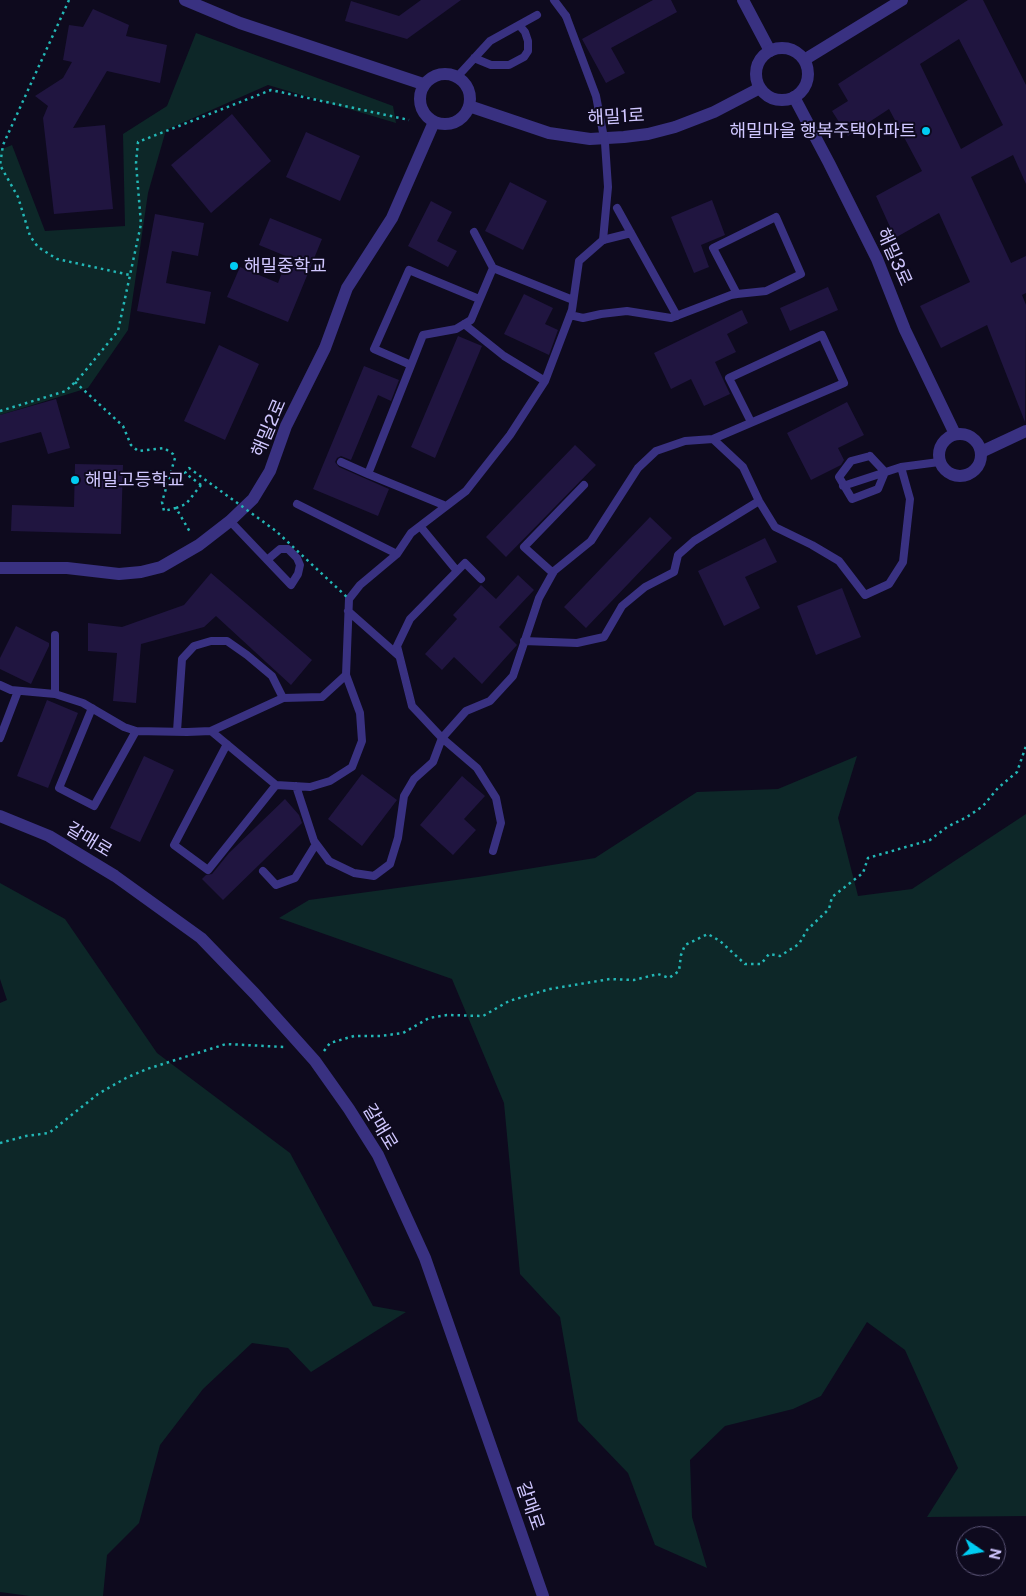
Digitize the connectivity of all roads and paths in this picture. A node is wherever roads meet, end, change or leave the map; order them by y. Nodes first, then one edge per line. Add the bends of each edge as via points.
1 (69, 0) edge
2 (185, 0) edge
3 (554, 0) edge
4 (743, 0) edge
5 (902, 0) edge
6 (536, 15) dead end
7 (519, 24) junction
8 (770, 51) junction
9 (474, 58) junction
10 (804, 60) junction
11 (457, 77) junction
12 (423, 84) junction
13 (760, 88) junction
14 (794, 98) junction
15 (469, 106) junction
16 (409, 120) dead end
17 (434, 122) junction
18 (617, 208) dead end
19 (474, 232) dead end
20 (631, 233) junction
21 (603, 240) junction
22 (492, 268) junction
23 (130, 275) junction
24 (737, 294) junction
25 (479, 300) junction
26 (573, 300) junction
27 (570, 315) junction
28 (677, 316) junction
29 (464, 324) junction
30 (411, 365) junction
31 (545, 381) junction
32 (75, 382) junction
33 (0, 411) edge
34 (751, 422) junction
35 (1026, 431) edge
36 (955, 434) junction
37 (713, 439) junction
38 (981, 452) junction
39 (341, 462) dead end
40 (939, 462) junction
41 (900, 467) junction
42 (885, 472) junction
43 (368, 474) junction
44 (584, 485) dead end
45 (843, 486) junction
46 (759, 501) junction
47 (297, 504) dead end
48 (446, 506) junction
49 (176, 508) junction
50 (230, 522) junction
51 (420, 526) junction
52 (190, 532) dead end
53 (396, 554) junction
54 (267, 560) junction
55 (0, 568) edge
56 (457, 571) junction
57 (553, 573) junction
58 (481, 579) dead end
59 (348, 600) junction
60 (348, 611) junction
61 (55, 635) dead end
62 (524, 641) junction
63 (400, 657) junction
64 (346, 675) junction
65 (0, 685) edge
66 (18, 691) junction
67 (55, 694) junction
68 (284, 698) junction
69 (92, 708) junction
70 (136, 730) junction
71 (177, 731) junction
72 (211, 731) junction
73 (0, 738) edge
74 (442, 738) junction
75 (227, 744) junction
76 (1026, 746) edge
77 (276, 785) junction
78 (296, 786) junction
79 (0, 816) edge
80 (316, 844) junction
81 (493, 851) dead end
82 (263, 871) dead end
83 (302, 1047) junction
84 (315, 1062) junction
85 (0, 1143) edge
86 (543, 1596) edge

1 - 23 path via 3,145 0,165 18,197 30,236 38,247 57,259
2 - 12 street via 240,23
3 - 21 lane, bridge via 566,16 596,96 605,143 608,188
4 - 8 street
5 - 10 street
6 - 7 lane
7 - 9 lane via 490,41
7 - 9 lane via 526,32 528,42 524,57 509,65 492,65
8 - 10 street via 785,48
8 - 13 street via 757,67
9 - 11 lane
10 - 14 street via 808,77 806,85
11 - 12 street via 438,74
11 - 15 street via 466,86
12 - 17 street via 419,99 421,108
13 - 14 street via 771,98
13 - 15 street, 해밀1로 via 714,112 675,127 624,138 549,133
14 - 36 street, 해밀3로 via 877,259 905,330
15 - 17 street via 455,122
16 - 23 path via 271,90 138,142 136,163 141,224
17 - 50 street, 해밀2로 via 392,218 347,288 325,348 286,426 270,471 253,499
18 - 20 lane
19 - 22 lane
20 - 21 lane
20 - 28 lane
21 - 26 lane via 579,261
22 - 25 lane
22 - 26 lane
23 - 32 path via 118,331
24 - 24 lane via 713,248 776,218 801,274 766,291
24 - 28 lane
25 - 29 lane via 471,320
25 - 30 lane via 409,270 374,349
26 - 27 lane
27 - 28 lane via 583,318 627,310 671,318
27 - 31 lane
29 - 30 lane via 423,335
29 - 31 lane via 504,356
30 - 43 lane
31 - 48 lane via 505,442 466,491
32 - 33 path via 66,390
32 - 49 path via 123,426 131,445 138,451 164,448 174,454 162,502 164,511
34 - 34 lane via 844,383 822,335 729,378
34 - 37 lane
35 - 38 street
36 - 38 street via 962,433 975,439
36 - 40 street via 943,441
37 - 46 lane via 743,467
37 - 57 lane via 685,441 656,451 638,468 591,541
38 - 40 street via 978,465 968,474 954,476
39 - 43 lane
40 - 41 lane
41 - 42 lane
41 - 46 lane via 910,499 903,562 889,584 865,595 839,561 775,526
42 - 45 lane
42 - 45 lane via 878,489 852,499
42 - 45 lane via 870,456 851,461 839,477
43 - 48 lane
44 - 57 lane via 524,547
46 - 62 lane via 694,541 678,555 674,572 645,587 622,606 604,637 577,643
47 - 53 lane
48 - 51 lane
49 - 52 path
49 - 59 path, bridge via 186,504 201,484 185,473 189,468 276,531
50 - 54 lane
50 - 55 street, 해밀2로 via 161,567 141,572 119,574 67,568
51 - 53 lane
51 - 56 lane
53 - 59 lane via 360,585
54 - 54 lane via 273,567 291,585 298,574 300,565 297,558 288,549 280,549
56 - 58 lane via 465,563
56 - 63 lane via 410,619 397,646
57 - 62 lane via 539,598
59 - 60 lane
60 - 63 lane
60 - 64 lane
61 - 67 lane
62 - 74 lane via 513,676 490,702 466,711
63 - 74 lane via 412,706
64 - 68 lane via 322,697
64 - 78 lane via 360,713 362,741 352,767 330,781 310,787
65 - 66 lane
66 - 67 lane
66 - 73 lane
67 - 69 lane
68 - 71 lane via 272,676 227,642 211,641 194,646 182,658
68 - 72 lane
69 - 70 lane via 124,727
69 - 70 lane via 59,788 94,806
70 - 71 lane
71 - 72 lane
72 - 75 lane
74 - 80 lane via 433,762 414,779 404,796 398,838 390,864 374,876 354,873 329,862
74 - 81 lane via 477,768 496,798 501,823
75 - 77 lane
75 - 77 lane via 174,844 208,870
76 - 84 path via 1017,772 983,806 947,826 930,840 868,858 863,873 832,897 828,910 807,930 799,944 780,956 769,954 762,964 746,964 708,934 685,945 679,971 669,978 658,974 634,980 610,980 550,989 509,1001 483,1016 430,1018 403,1033 354,1036 330,1043
77 - 78 lane
78 - 80 lane
79 - 83 street, 갈매로 via 49,836 115,876 201,938
80 - 82 lane via 295,878 276,885
83 - 84 street, 갈매로
83 - 85 path via 226,1044 147,1069 98,1094 49,1133
84 - 86 street, 갈매로 via 378,1155 425,1258

